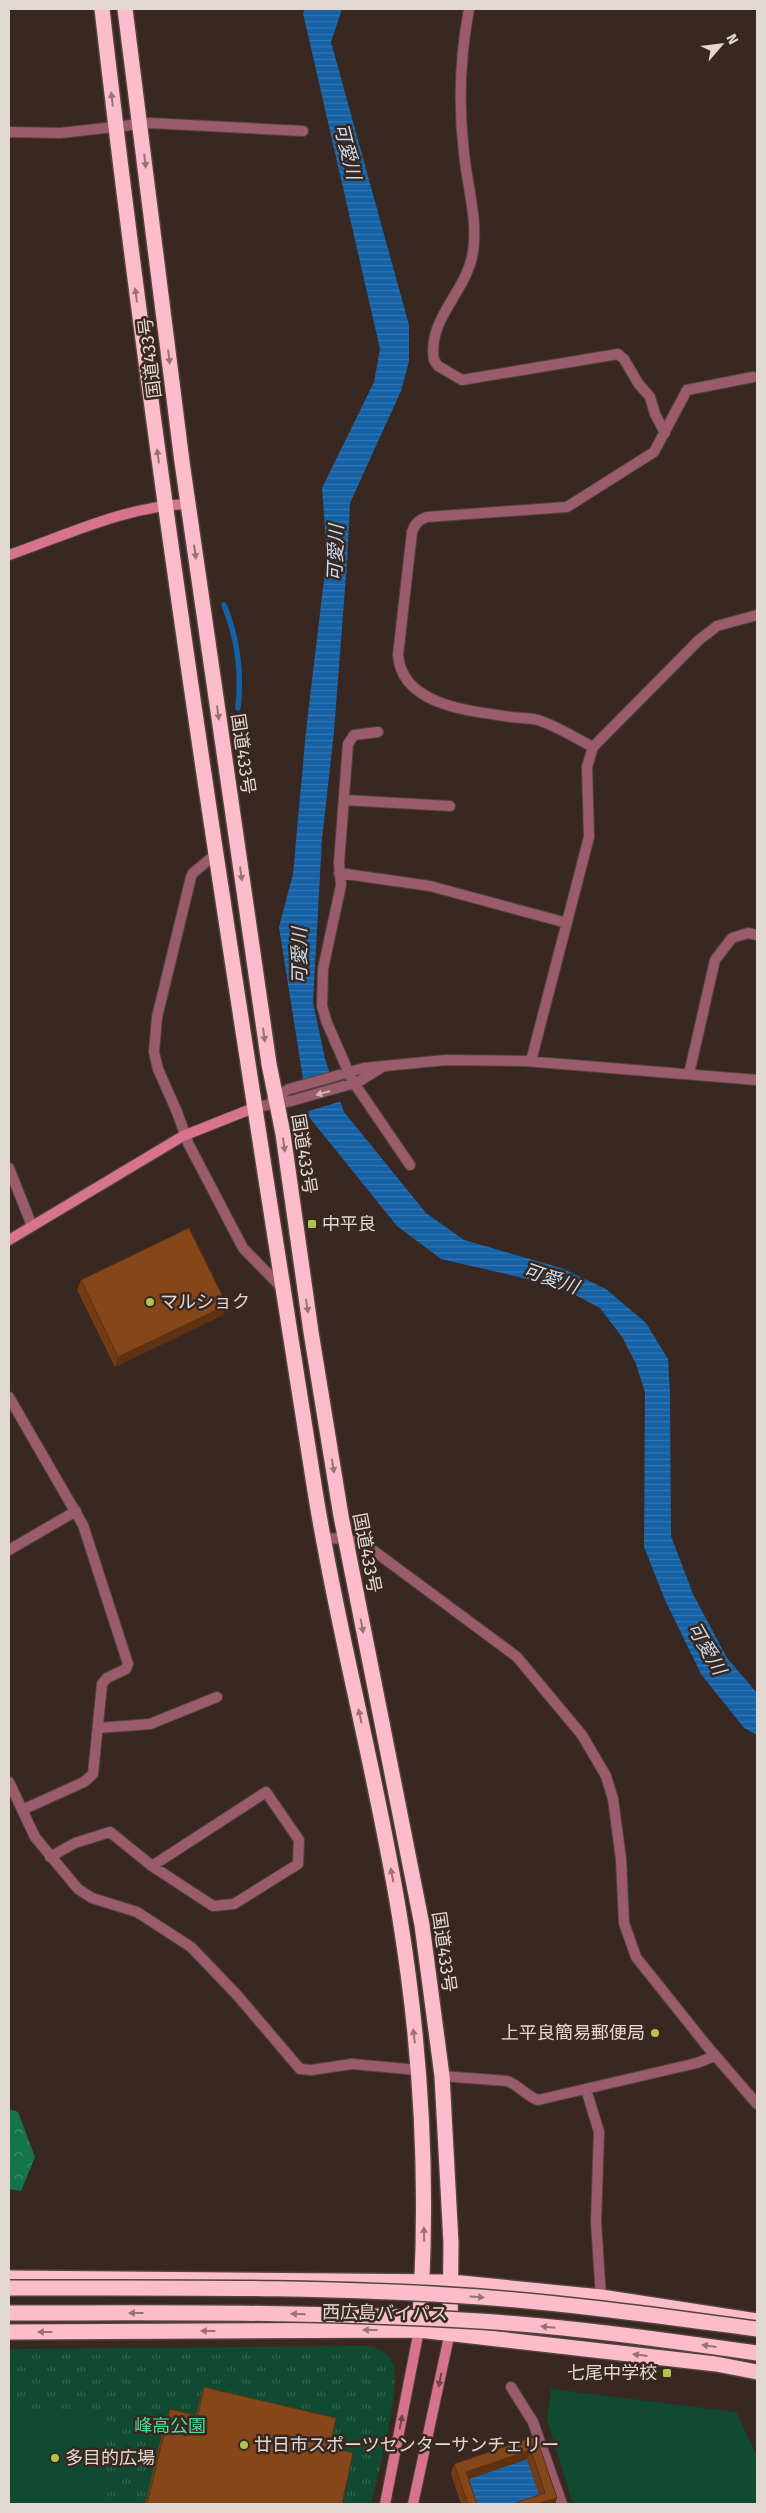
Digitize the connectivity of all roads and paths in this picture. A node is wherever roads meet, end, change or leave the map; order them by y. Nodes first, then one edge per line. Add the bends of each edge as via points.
1 (102, 9) edge
2 (125, 9) edge
3 (469, 9) edge
4 (140, 123) junction
5 (116, 126) junction
6 (303, 131) dead end
7 (9, 132) edge
8 (753, 377) dead end
9 (665, 433) junction
10 (188, 504) junction
11 (164, 505) junction
12 (9, 556) edge
13 (757, 615) edge
14 (378, 732) dead end
15 (593, 747) junction
16 (344, 800) junction
17 (450, 806) dead end
18 (216, 854) junction
19 (339, 873) junction
20 (567, 923) junction
21 (757, 934) edge
22 (531, 1061) junction
23 (396, 1063) junction
24 (348, 1071) junction
25 (689, 1074) junction
26 (757, 1080) edge
27 (351, 1084) junction
28 (276, 1100) junction
29 (256, 1107) junction
30 (185, 1135) junction
31 (410, 1165) dead end
32 (9, 1168) edge
33 (32, 1226) junction
34 (9, 1240) edge
35 (283, 1289) junction
36 (9, 1397) edge
37 (76, 1510) junction
38 (323, 1538) junction
39 (346, 1539) junction
40 (9, 1550) edge
41 (216, 1696) dead end
42 (98, 1728) junction
43 (9, 1782) edge
44 (22, 1810) junction
45 (50, 1857) junction
46 (152, 1866) junction
47 (715, 2056) junction
48 (418, 2070) junction
49 (442, 2076) junction
50 (586, 2089) junction
51 (757, 2104) edge
52 (9, 2278) edge
53 (422, 2282) junction
54 (451, 2282) junction
55 (9, 2288) edge
56 (601, 2297) junction
57 (9, 2313) edge
58 (757, 2321) edge
59 (757, 2329) edge
60 (419, 2330) junction
61 (9, 2332) edge
62 (450, 2332) junction
63 (757, 2353) edge
64 (757, 2372) edge
65 (511, 2387) dead end
66 (385, 2504) edge
67 (413, 2504) edge
68 (562, 2504) edge

5 -> 1 highway, 国道433号
2 - 4 highway, 国道433号
3 - 9 street via 462,55 460,121 474,238 469,268 435,329 434,360 462,380 618,354 650,397
4 - 5 street
4 - 6 street
4 -> 10 highway, 国道433号
5 - 7 street via 60,133
11 -> 5 highway, 国道433号
8 - 9 street via 687,390
9 - 15 street via 658,448 649,456 567,507 428,517 420,520 412,532 398,655 399,668 406,680 440,703 536,720
10 - 11 street
10 -> 28 highway, 国道433号
11 - 12 street via 135,511
11 - 18 highway, 国道433号
13 - 15 street via 717,626 699,640
14 - 16 street via 358,733 350,739
15 - 20 street via 586,767 589,837
16 - 17 street
16 - 19 street
18 - 29 highway, 国道433号
18 - 30 street via 190,877 154,1034 158,1069
19 - 20 street via 430,886
19 - 24 street via 341,885 321,988 327,1023
20 - 22 street
21 - 25 street via 732,938 715,960
22 - 23 street via 472,1059
22 - 25 street
23 - 24 street
23 - 27 street
24 - 27 street
24 - 28 street via 296,1087
25 - 26 street
27 -> 28 street via 298,1100
27 - 31 street
28 - 29 street
28 -> 39 highway, 国道433号
29 - 30 street
29 - 35 highway, 国道433号
30 - 33 street
30 - 35 street via 243,1248
32 - 33 street
33 - 34 street
35 - 38 highway, 国道433号
36 - 37 street
37 - 40 street
37 - 42 street via 128,1658 126,1669 103,1682
38 - 39 street
48 -> 38 highway, 国道433号 via 400,1921
39 - 47 street via 375,1551 517,1657 582,1735 606,1776 613,1798 621,1859 623,1915 629,1940 646,1971
39 -> 49 highway, 国道433号 via 422,1925
41 - 42 street via 150,1724
42 - 44 street via 95,1767 90,1779
43 - 44 street
44 - 45 street via 35,1837
45 - 46 street via 74,1843 110,1832
45 - 48 street via 82,1893 137,1912 191,1947 300,2069 352,2064
46 - 46 street via 212,1906 234,1904 298,1864 299,1840 266,1792
47 - 50 street
47 - 51 street
53 -> 48 highway, 国道433号 via 425,2240
49 - 50 street via 507,2081 538,2100
49 - 54 highway, 国道433号
50 - 56 street via 599,2132 596,2222
52 - 53 highway, 西広島バイパス
53 - 54 highway, 西広島バイパス
53 - 60 highway, 国道433号
54 - 56 highway, 西広島バイパス
54 - 62 highway, 国道433号
55 -> 59 highway, 西広島バイパス, bridge via 325,2290 480,2297 609,2309
56 - 58 highway, 西広島バイパス
63 -> 57 highway, 西広島バイパス, bridge via 607,2332 480,2321 345,2315
60 -> 61 highway, 西広島バイパス
60 - 62 highway, 西広島バイパス
66 -> 60 street
64 -> 62 highway, 西広島バイパス via 716,2364
62 -> 67 street
65 - 68 street via 533,2422

